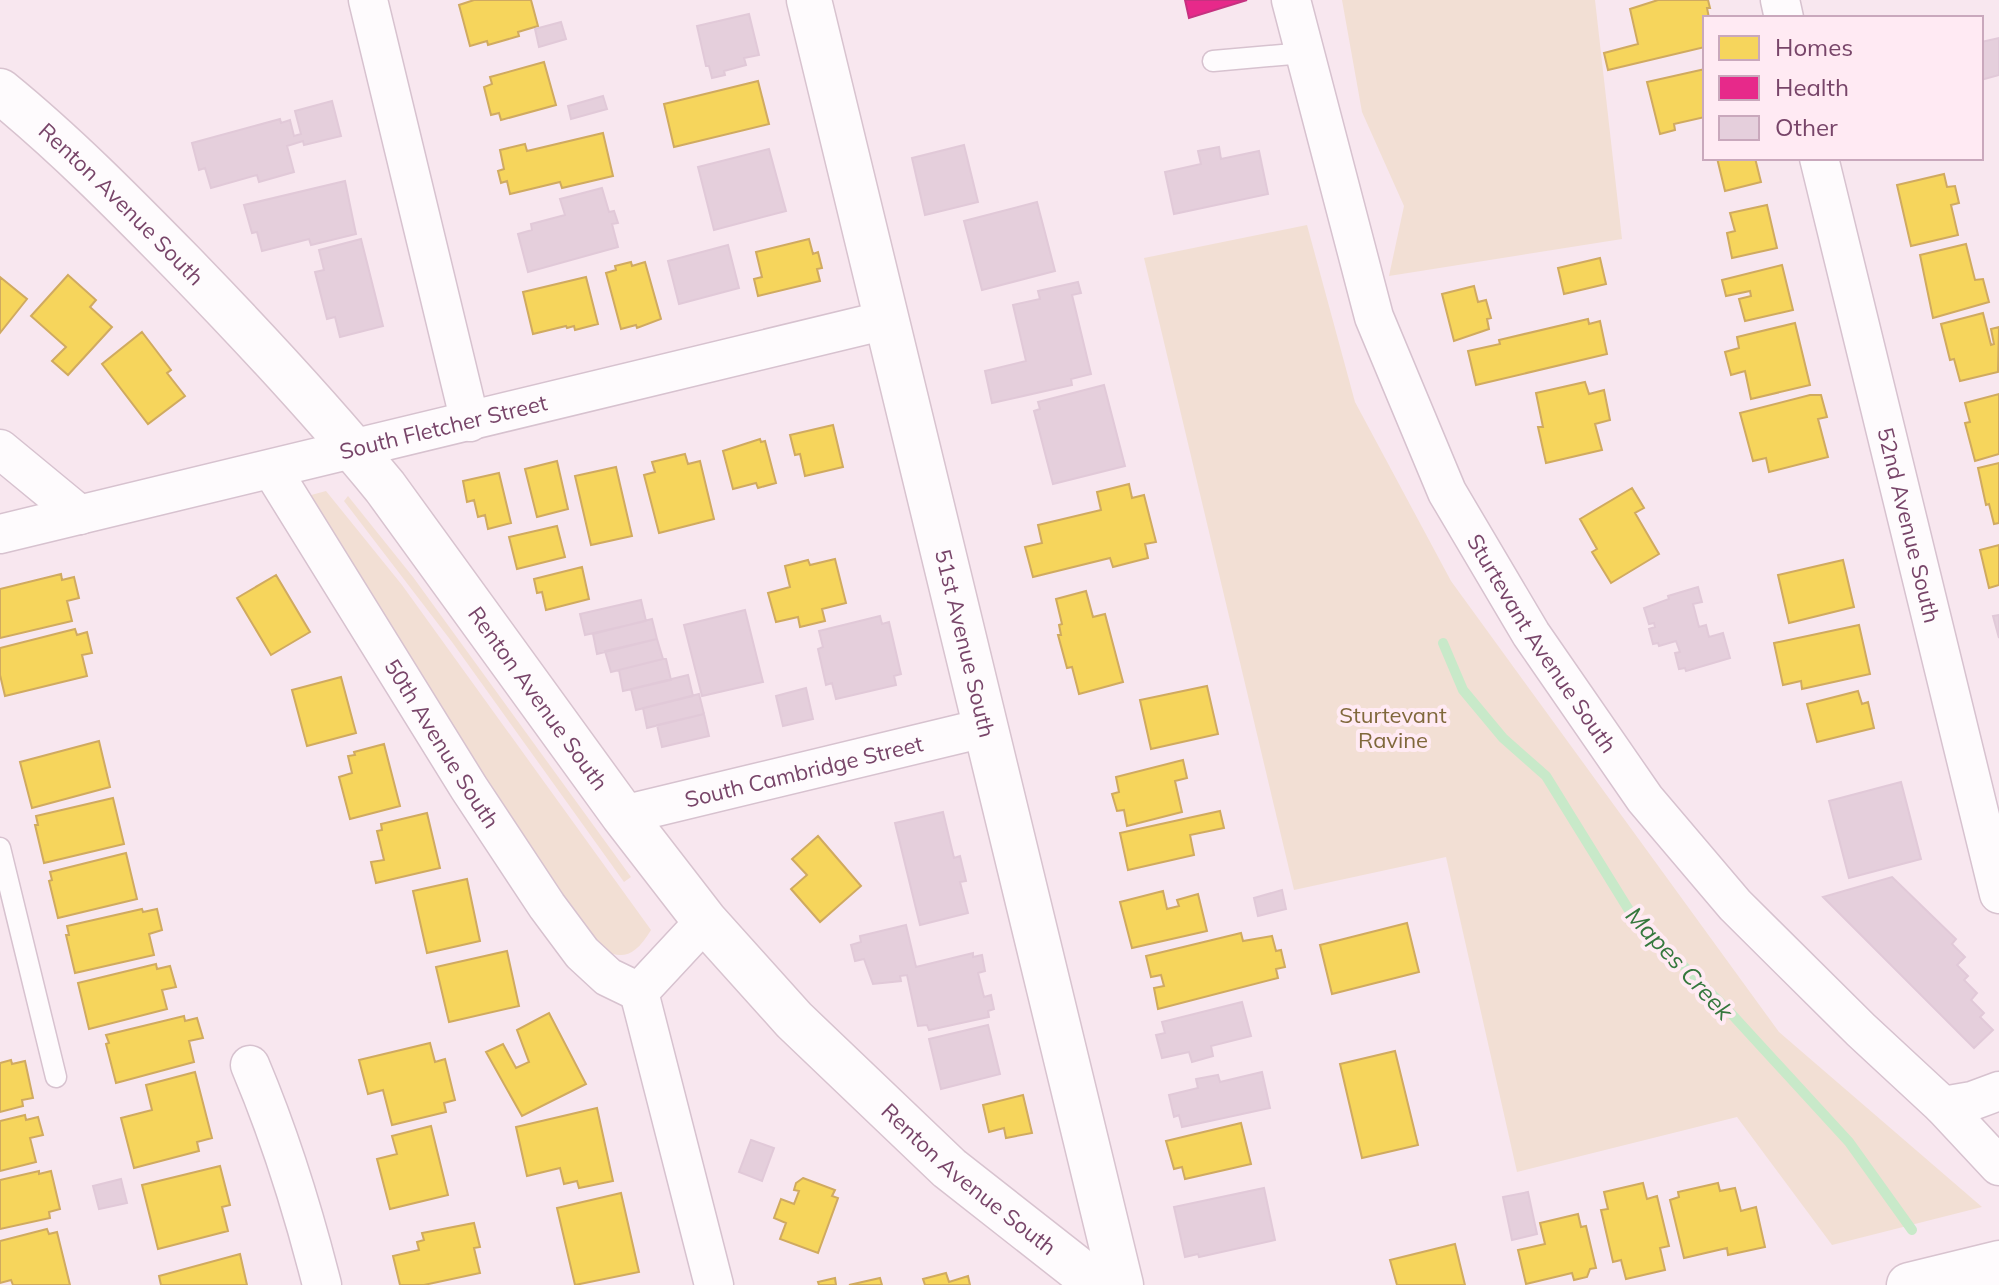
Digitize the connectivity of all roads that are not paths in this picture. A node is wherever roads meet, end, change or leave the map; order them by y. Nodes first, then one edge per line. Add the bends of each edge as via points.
1 (368, 0) edge
2 (809, 0) edge
3 (1291, 0) edge
4 (1304, 53) junction
5 (1213, 61) dead end
6 (0, 91) edge
7 (1819, 160) edge
8 (886, 320) junction
9 (470, 422) junction
10 (0, 449) edge
11 (354, 450) junction
12 (272, 470) junction
13 (80, 515) junction
14 (0, 534) edge
15 (984, 728) junction
16 (623, 815) junction
17 (0, 848) edge
18 (1999, 894) edge
19 (705, 921) junction
20 (639, 992) junction
21 (250, 1065) dead end
22 (56, 1077) dead end
23 (1999, 1091) edge
24 (1943, 1106) junction
25 (1999, 1166) edge
26 (1999, 1263) edge
27 (322, 1285) edge
28 (714, 1285) edge
29 (1098, 1285) edge
30 (1121, 1285) edge
31 (1909, 1285) edge

1 - 9 street
2 - 8 main road, 51st Avenue South
3 - 4 street, Sturtevant Avenue South
4 - 5 lane
4 - 24 street, Sturtevant Avenue South via 1374,317 1447,492 1531,634 1645,799 1735,905
6 - 11 main road, Renton Avenue South via 100,179 264,348
7 - 18 street, 52nd Avenue South
8 - 9 street, South Fletcher Street
8 - 15 main road, 51st Avenue South
9 - 11 street, South Fletcher Street
10 - 13 street
11 - 12 street, South Fletcher Street
11 - 16 main road, Renton Avenue South
12 - 13 street, South Fletcher Street
12 - 20 street, 50th Avenue South via 547,906 582,953 608,977
13 - 14 street, South Fletcher Street
15 - 16 street, South Cambridge Street
15 - 30 main road, 51st Avenue South
16 - 19 main road, Renton Avenue South
17 - 22 lane
19 - 20 street
19 - 29 main road, Renton Avenue South via 794,1020 949,1168
20 - 28 street
21 - 27 street via 278,1134
23 - 24 street
24 - 25 street, Sturtevant Avenue South
26 - 31 main road

